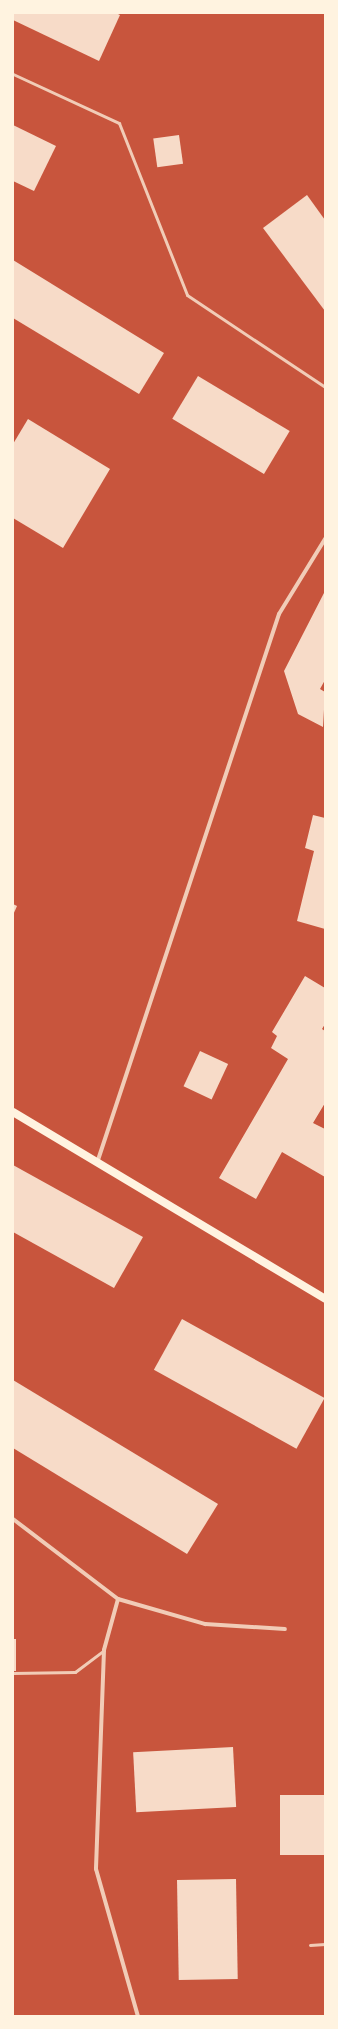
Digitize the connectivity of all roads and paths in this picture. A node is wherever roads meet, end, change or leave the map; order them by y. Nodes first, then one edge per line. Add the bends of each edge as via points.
1 (13, 74) edge
2 (325, 387) edge
3 (325, 539) edge
4 (13, 1112) edge
5 (97, 1163) junction
6 (325, 1299) edge
7 (13, 1519) edge
8 (118, 1599) junction
9 (285, 1628) dead end
10 (104, 1650) junction
11 (13, 1673) edge
12 (325, 1944) edge
13 (310, 1945) dead end
14 (138, 2016) edge

1 - 2 lane via 119,123 187,295
3 - 5 street via 279,614
4 - 5 main road
5 - 6 main road
7 - 8 street
8 - 9 street via 205,1624
8 - 10 street
10 - 11 lane via 75,1672
10 - 14 street via 96,1869
12 - 13 lane

